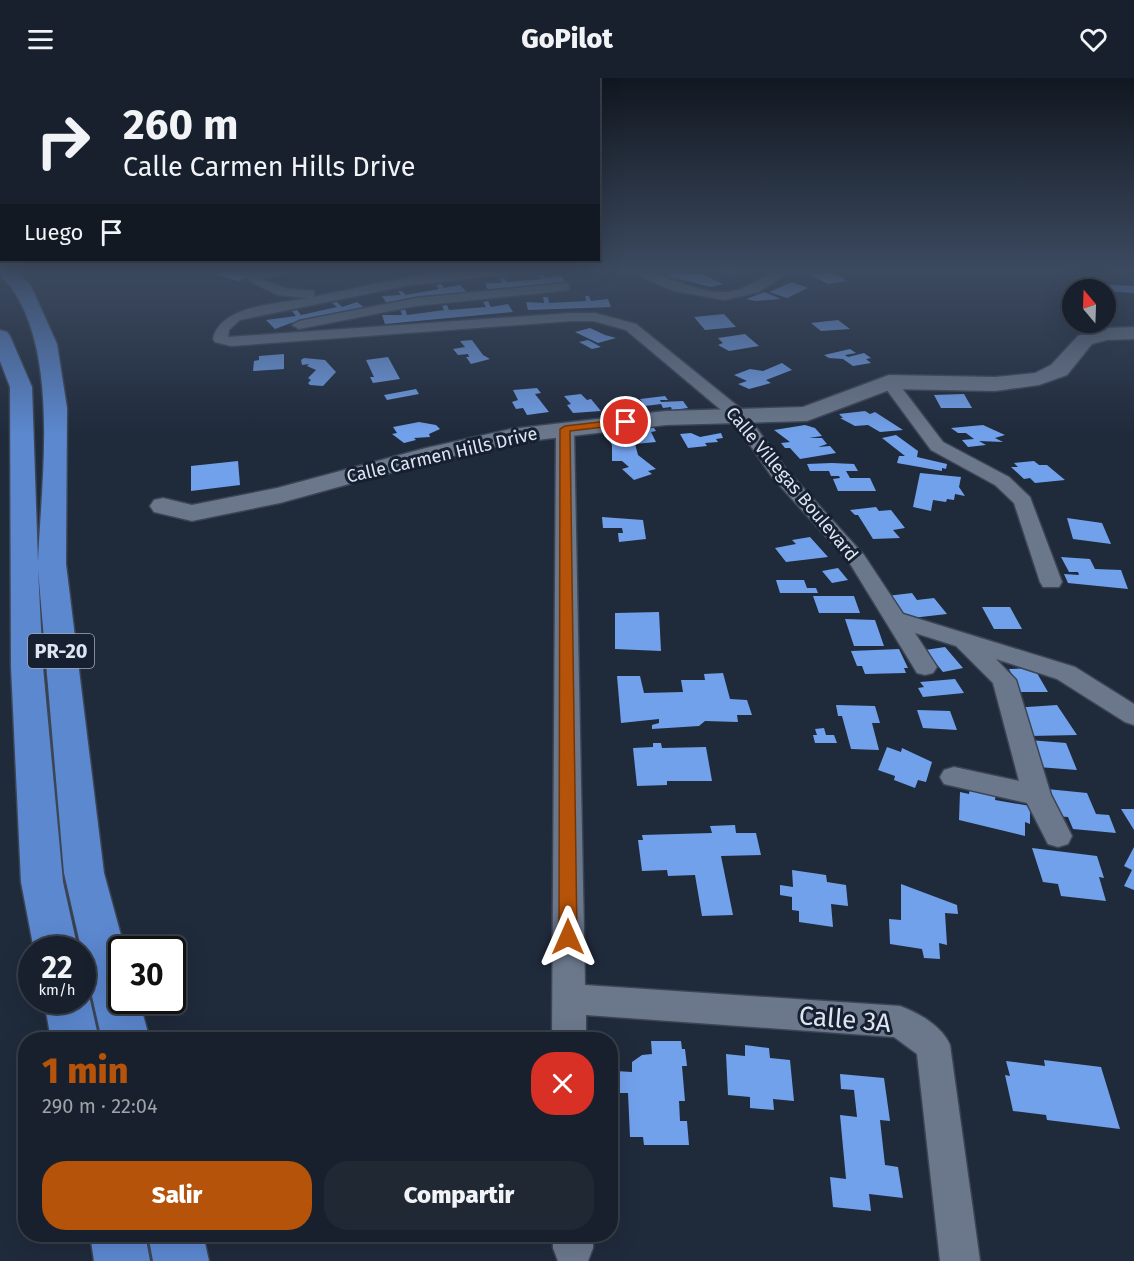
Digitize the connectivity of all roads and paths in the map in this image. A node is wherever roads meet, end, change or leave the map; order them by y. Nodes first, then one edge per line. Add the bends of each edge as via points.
1 (39, 325) edge
2 (226, 325) edge
3 (335, 325) edge
4 (372, 325) edge
5 (625, 325) edge
6 (290, 326) dead end
7 (329, 327) junction
8 (1134, 333) edge
9 (0, 336) edge
10 (889, 382) junction
11 (739, 416) junction
12 (565, 429) junction
13 (163, 506) dead end
14 (1051, 582) dead end
15 (896, 619) junction
16 (963, 639) junction
17 (925, 667) dead end
18 (1134, 716) edge
19 (954, 777) dead end
20 (1037, 795) junction
21 (1058, 836) dead end
22 (53, 936) edge
23 (569, 999) junction
24 (70, 1014) edge
25 (73, 1032) edge
26 (124, 1032) edge
27 (569, 1032) edge
28 (118, 1242) edge
29 (177, 1242) edge
30 (122, 1261) edge
31 (181, 1261) edge
32 (960, 1261) edge

1 - 26 highway, PR-20 via 47,344 56,408 52,564 84,873
2 - 7 street, Calle Villegas Boulevard via 220,339 231,342
3 - 7 street
4 - 7 street, Calle Villegas Boulevard
5 - 11 street, Calle Villegas Boulevard
6 - 7 street
8 - 10 street, Calle Carmen Hills Drive via 1085,340 1059,370 1039,379 994,384
9 - 22 highway, PR-20 via 21,387 27,667 42,882
10 - 11 street, Calle Carmen Hills Drive via 807,414
10 - 14 street via 937,446 1002,481 1023,501
11 - 12 street, Calle Carmen Hills Drive via 666,418
11 - 15 street, Calle Villegas Boulevard via 779,474 857,559
12 - 13 street, Calle Carmen Hills Drive via 446,450 203,511 192,513
12 - 23 street
15 - 16 street
15 - 17 street, Calle Villegas Boulevard
16 - 18 street via 1066,674
16 - 20 street via 1004,680
19 - 20 street
20 - 21 street
23 - 27 street
23 - 32 street, Calle 3A via 900,1022 933,1045
24 - 25 highway
28 - 30 highway
29 - 31 highway

